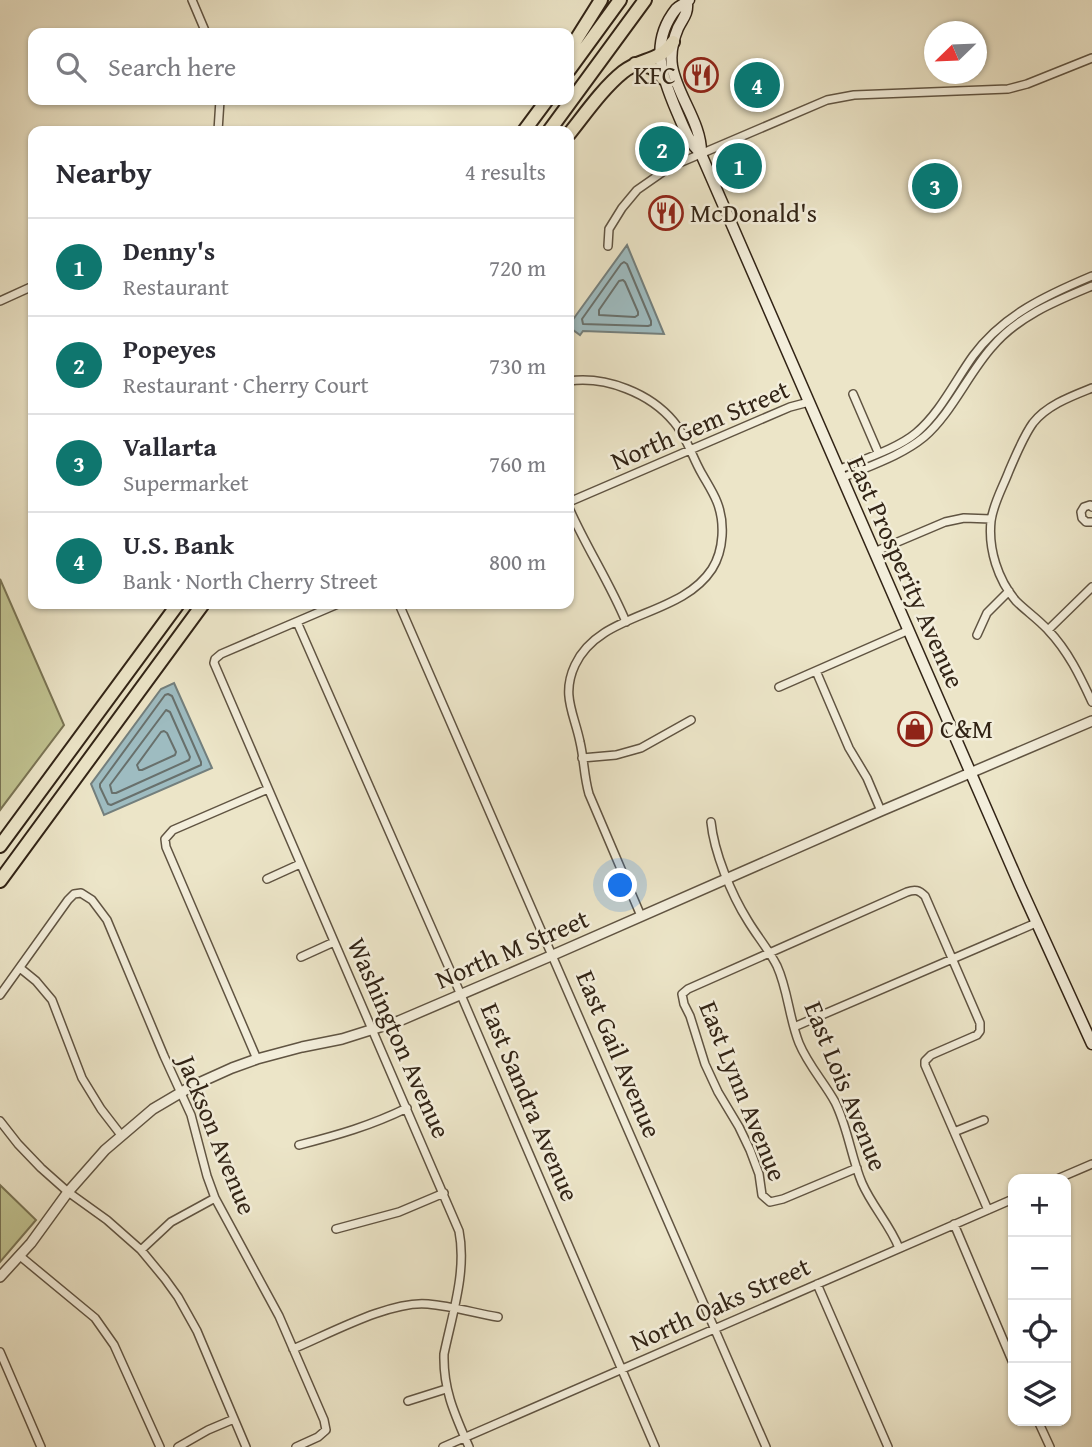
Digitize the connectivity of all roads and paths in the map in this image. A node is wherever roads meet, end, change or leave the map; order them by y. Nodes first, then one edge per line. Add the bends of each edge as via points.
1 (192, 0) edge
2 (601, 0) edge
3 (620, 0) edge
4 (645, 0) edge
5 (688, 2) edge
6 (204, 28) edge
7 (673, 42) junction
8 (574, 43) edge
9 (660, 56) junction
10 (1092, 58) edge
11 (574, 63) edge
12 (635, 64) junction
13 (663, 78) junction
14 (574, 97) edge
15 (220, 105) edge
16 (534, 105) edge
17 (543, 105) edge
18 (568, 105) edge
19 (218, 126) edge
20 (519, 126) edge
21 (528, 126) edge
22 (553, 126) edge
23 (574, 128) edge
24 (701, 154) junction
25 (608, 246) dead end
26 (1092, 276) edge
27 (1092, 286) edge
28 (28, 288) edge
29 (0, 300) edge
30 (574, 381) edge
31 (1092, 388) edge
32 (853, 394) dead end
33 (809, 402) junction
34 (690, 450) junction
35 (878, 453) junction
36 (840, 474) junction
37 (574, 500) edge
38 (1092, 507) edge
39 (574, 518) edge
40 (991, 519) junction
41 (1092, 522) edge
42 (874, 552) junction
43 (1092, 587) edge
44 (1009, 591) junction
45 (174, 609) edge
46 (199, 609) edge
47 (327, 609) edge
48 (401, 609) edge
49 (297, 622) junction
50 (626, 622) junction
51 (909, 630) junction
52 (1048, 630) junction
53 (977, 635) dead end
54 (816, 671) junction
55 (779, 687) dead end
56 (1092, 702) edge
57 (691, 720) dead end
58 (1092, 721) edge
59 (582, 758) junction
60 (970, 772) junction
61 (268, 789) junction
62 (881, 811) junction
63 (710, 822) dead end
64 (0, 846) edge
65 (300, 864) junction
66 (727, 878) junction
67 (267, 879) dead end
68 (0, 881) edge
69 (641, 916) junction
70 (1036, 923) junction
71 (334, 942) junction
72 (769, 953) junction
73 (553, 955) junction
74 (301, 957) dead end
75 (951, 958) junction
76 (20, 968) junction
77 (0, 995) edge
78 (461, 995) junction
79 (794, 1027) junction
80 (372, 1031) junction
81 (1092, 1044) edge
82 (257, 1059) junction
83 (181, 1092) junction
84 (407, 1108) junction
85 (984, 1119) dead end
86 (0, 1121) edge
87 (954, 1132) junction
88 (121, 1135) junction
89 (299, 1145) dead end
90 (1092, 1164) edge
91 (857, 1168) junction
92 (1069, 1174) edge
93 (68, 1192) junction
94 (444, 1193) junction
95 (215, 1198) junction
96 (1008, 1201) edge
97 (988, 1210) junction
98 (954, 1224) junction
99 (336, 1229) dead end
100 (899, 1248) junction
101 (141, 1250) junction
102 (20, 1256) junction
103 (0, 1277) edge
104 (817, 1284) junction
105 (453, 1308) junction
106 (498, 1317) dead end
107 (715, 1329) junction
108 (293, 1349) junction
109 (1008, 1351) edge
110 (0, 1352) edge
111 (622, 1370) junction
112 (446, 1389) junction
113 (408, 1401) dead end
114 (234, 1419) junction
115 (1040, 1426) edge
116 (465, 1437) junction
117 (41, 1447) edge
118 (160, 1447) edge
119 (178, 1447) edge
120 (246, 1447) edge
121 (296, 1447) edge
122 (443, 1447) edge
123 (469, 1447) edge
124 (655, 1447) edge
125 (765, 1447) edge
126 (888, 1447) edge
127 (1050, 1447) edge

1 - 6 street
2 - 8 highway
3 - 11 highway
4 - 14 highway
5 - 7 main road via 688,12
5 - 9 main road via 678,6 669,20
7 - 9 highway
7 - 24 main road, East Prosperity Avenue via 674,72 701,141
9 - 12 highway
9 - 13 main road, East Prosperity Avenue
10 - 24 street via 1008,89 839,96
12 - 13 highway via 650,66
12 - 23 highway via 620,74
13 - 24 main road, East Prosperity Avenue via 691,144
15 - 19 street
16 - 20 highway
17 - 21 highway
18 - 22 highway
24 - 25 street via 670,167 637,190 609,229
24 - 33 main road, East Prosperity Avenue
26 - 35 street via 1038,300 1001,326 923,426
27 - 36 street via 1047,305 1010,329 922,439 892,456
28 - 29 street
30 - 34 street via 621,387 651,402 674,421
31 - 40 street via 1060,402 1033,423
32 - 35 street
33 - 34 street, North Gem Street
33 - 36 main road, East Prosperity Avenue
34 - 37 street, North Gem Street
34 - 50 street via 718,502 722,530 718,554 696,588
35 - 36 street
36 - 42 main road, East Prosperity Avenue
38 - 41 street via 1081,512 1086,522
39 - 50 street
40 - 42 street via 945,522
40 - 44 street via 994,556
42 - 51 main road, East Prosperity Avenue
43 - 52 street
44 - 52 street
44 - 53 street via 987,613
45 - 64 highway
46 - 68 highway
47 - 49 street
48 - 73 street, East Gail Avenue
49 - 61 street, Washington Avenue via 215,659
49 - 78 street, East Sandra Avenue
50 - 59 street via 591,643 573,672 569,704
51 - 54 street
51 - 60 main road, East Prosperity Avenue
52 - 56 street via 1066,652
54 - 55 street
54 - 62 street
57 - 59 street via 641,748
58 - 60 street, North M Street
59 - 69 street via 589,794
60 - 62 street, North M Street
60 - 70 main road, East Prosperity Avenue
61 - 65 street, Washington Avenue
61 - 82 street via 173,830 165,839
62 - 66 street, North M Street
63 - 66 street, East Lois Avenue
65 - 67 street
65 - 71 street, Washington Avenue
66 - 69 street, North M Street
66 - 72 street, East Lois Avenue
69 - 73 street, North M Street
70 - 75 street
70 - 81 main road, East Prosperity Avenue
71 - 74 street
71 - 80 street, Washington Avenue
72 - 75 street via 916,890 925,896
72 - 79 street, East Lois Avenue via 782,977
72 - 91 street, East Lynn Avenue via 682,994 705,1064 750,1150 762,1195 770,1202
73 - 78 street, North M Street
73 - 107 street, East Gail Avenue
75 - 79 street
75 - 87 street via 981,1027 977,1035 925,1061
76 - 77 street
76 - 83 street, Jackson Avenue via 68,900 74,894 86,895 107,920
76 - 88 street via 52,1000 82,1078
78 - 80 street, North M Street
78 - 111 street, East Sandra Avenue
79 - 91 street, East Lois Avenue via 841,1116
80 - 82 street, North M Street
80 - 84 street, Washington Avenue
82 - 83 street, North M Street
83 - 88 street, North M Street
83 - 95 street, Jackson Avenue
84 - 89 street via 357,1130
84 - 94 street, Washington Avenue
85 - 87 street
86 - 93 street
87 - 97 street
88 - 93 street, North M Street
90 - 92 street
91 - 100 street, East Lois Avenue
93 - 101 street
93 - 102 street, North M Street
94 - 99 street via 399,1212
94 - 105 street, Washington Avenue via 461,1243 461,1274
95 - 101 street via 171,1222
95 - 108 street, Jackson Avenue
96 - 97 street, North Oaks Street
97 - 98 street, North Oaks Street
98 - 100 street, North Oaks Street
98 - 109 street
100 - 104 street, North Oaks Street
101 - 114 street via 188,1314
102 - 103 street, North M Street
102 - 118 street via 95,1318 114,1345
104 - 107 street, North Oaks Street
104 - 126 street
105 - 106 street
105 - 108 street via 427,1304 395,1307
105 - 112 street, Washington Avenue via 444,1354
107 - 111 street, North Oaks Street
107 - 125 street, East Gail Avenue
108 - 121 street, Jackson Avenue via 326,1430
110 - 117 street
111 - 116 street, North Oaks Street
111 - 124 street, East Sandra Avenue
112 - 113 street
112 - 116 street, Washington Avenue
114 - 119 street
114 - 120 street
115 - 127 street
116 - 122 street, North Oaks Street
116 - 123 street, Washington Avenue

